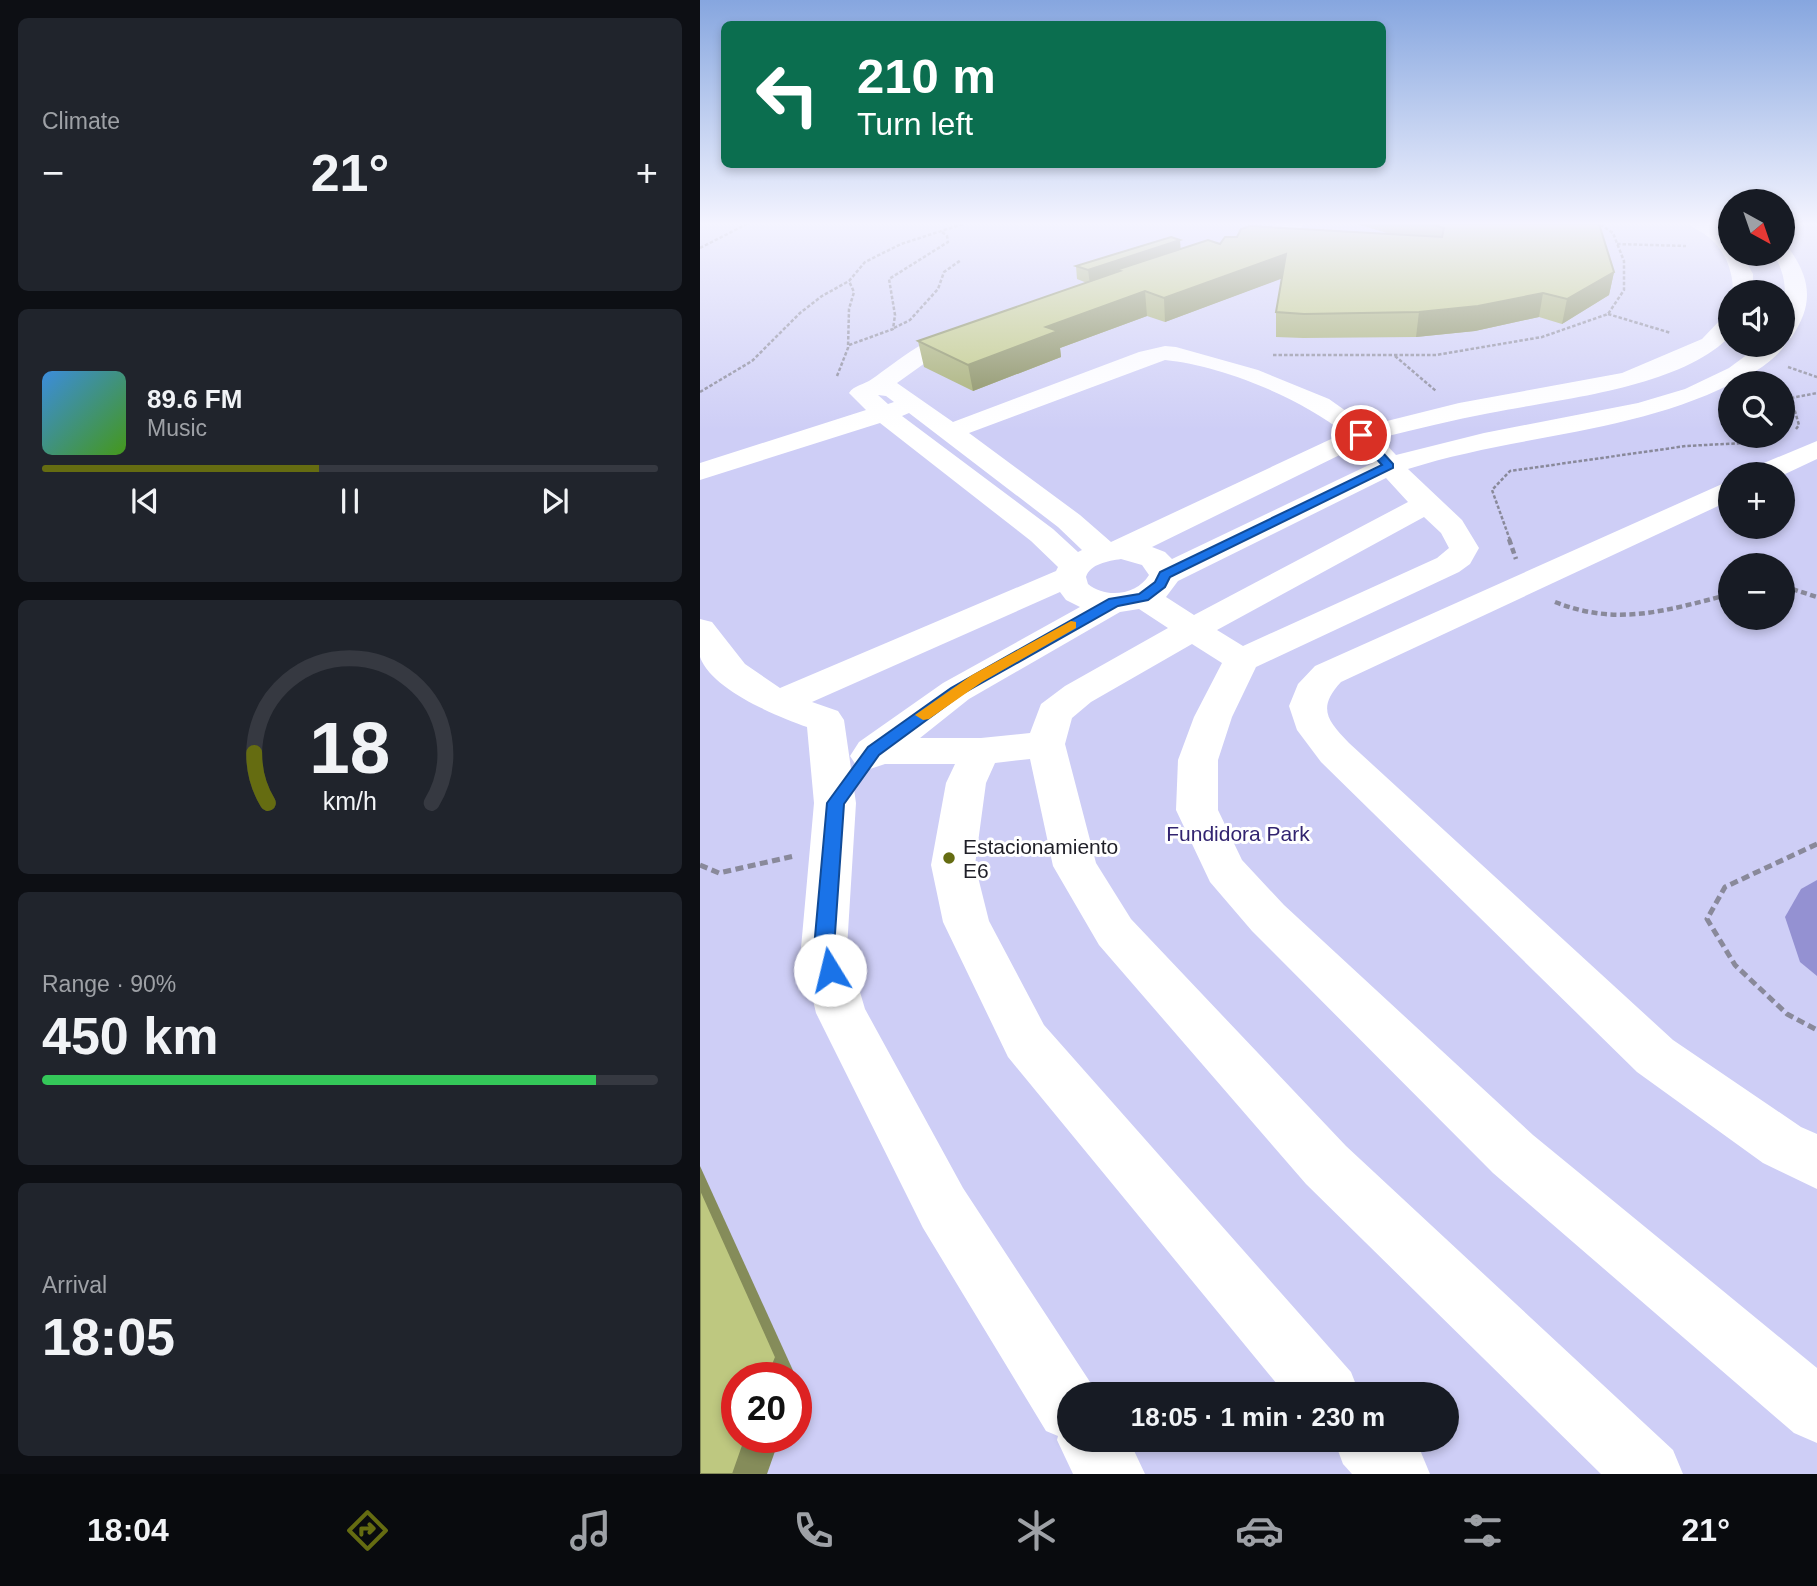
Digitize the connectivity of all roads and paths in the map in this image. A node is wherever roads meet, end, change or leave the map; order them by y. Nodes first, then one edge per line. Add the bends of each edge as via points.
1 (828, 293) edge
2 (854, 293) edge
3 (891, 293) edge
4 (935, 293) edge
5 (1622, 293) edge
6 (1797, 293) edge
7 (1608, 314) junction
8 (1795, 314) edge
9 (985, 327) edge
10 (893, 329) junction
11 (1718, 336) edge
12 (1710, 344) junction
13 (849, 345) junction
14 (1718, 345) edge
15 (1266, 355) dead end
16 (1394, 355) junction
17 (1760, 357) edge
18 (700, 392) edge
19 (1817, 393) edge
20 (871, 397) junction
21 (1795, 397) edge
22 (1459, 411) junction
23 (1795, 412) edge
24 (1795, 430) edge
25 (949, 432) junction
26 (1361, 435) junction
27 (1492, 438) junction
28 (1718, 444) edge
29 (700, 448) edge
30 (1817, 449) edge
31 (1788, 462) edge
32 (1389, 466) junction
33 (700, 472) edge
34 (1718, 495) edge
35 (1426, 504) junction
36 (1092, 561) junction
37 (1525, 583) junction
38 (1795, 590) edge
39 (1141, 591) junction
40 (1718, 597) edge
41 (1817, 597) edge
42 (700, 629) edge
43 (1195, 629) junction
44 (1241, 660) junction
45 (778, 703) junction
46 (1046, 744) junction
47 (873, 751) junction
48 (981, 751) junction
49 (834, 825) junction
50 (1817, 844) edge
51 (700, 865) edge
52 (1817, 1030) edge
53 (1817, 1162) edge
54 (1317, 1382) edge
55 (1057, 1389) edge
56 (1817, 1410) edge
57 (1097, 1452) edge
58 (1377, 1452) edge
59 (1111, 1474) edge
60 (1396, 1474) edge
61 (1649, 1474) edge

1 - 18 path via 800,313 752,361
2 - 13 path via 848,305
3 - 10 path
4 - 10 path via 911,320
5 - 7 path
6 - 8 street
7 - 12 path
7 - 16 path via 1542,337 1436,355
9 - 20 street via 931,348
10 - 13 path
11 - 12 street
12 - 14 street
12 - 22 street via 1628,379
13 - 20 path via 835,392
15 - 16 path
16 - 22 path
17 - 27 street via 1732,376 1687,396
19 - 21 path
20 - 25 street via 889,388
20 - 29 street
20 - 33 street
20 - 36 street via 1042,535
22 - 26 street
22 - 27 street
23 - 24 path via 1799,425
25 - 26 street via 1165,353 1247,373 1290,390 1333,412
25 - 36 street via 1069,521
26 - 32 street
26 - 36 street
27 - 32 street
28 - 37 path via 1510,471 1492,490
30 - 31 street
32 - 35 street
32 - 39 street
34 - 37 street
35 - 43 street
35 - 44 street via 1461,535 1464,548 1459,557
36 - 39 street via 1152,557 1162,565
36 - 39 street via 1072,586 1081,595 1096,601
36 - 45 street
37 - 40 path via 1558,604 1612,618 1636,617
37 - 53 street via 1328,674 1310,695 1308,717 1364,780 1655,1056 1782,1145
38 - 41 path
39 - 43 street
39 - 47 street via 956,691
42 - 45 street via 725,666 748,687
43 - 44 street
43 - 46 street via 1078,694 1054,713
44 - 56 street via 1198,760 1197,810 1225,870 1268,918 1513,1154
45 - 49 street via 825,720
46 - 48 street
46 - 61 street via 1075,866 1115,932 1326,1165
47 - 48 street
47 - 49 street
48 - 54 street via 966,783 953,865 966,922 1026,1041
49 - 51 path via 719,873
49 - 55 street via 824,948 841,1013 943,1209
50 - 52 path via 1725,887 1707,919 1735,965 1787,1014
57 - 59 street
58 - 60 street

